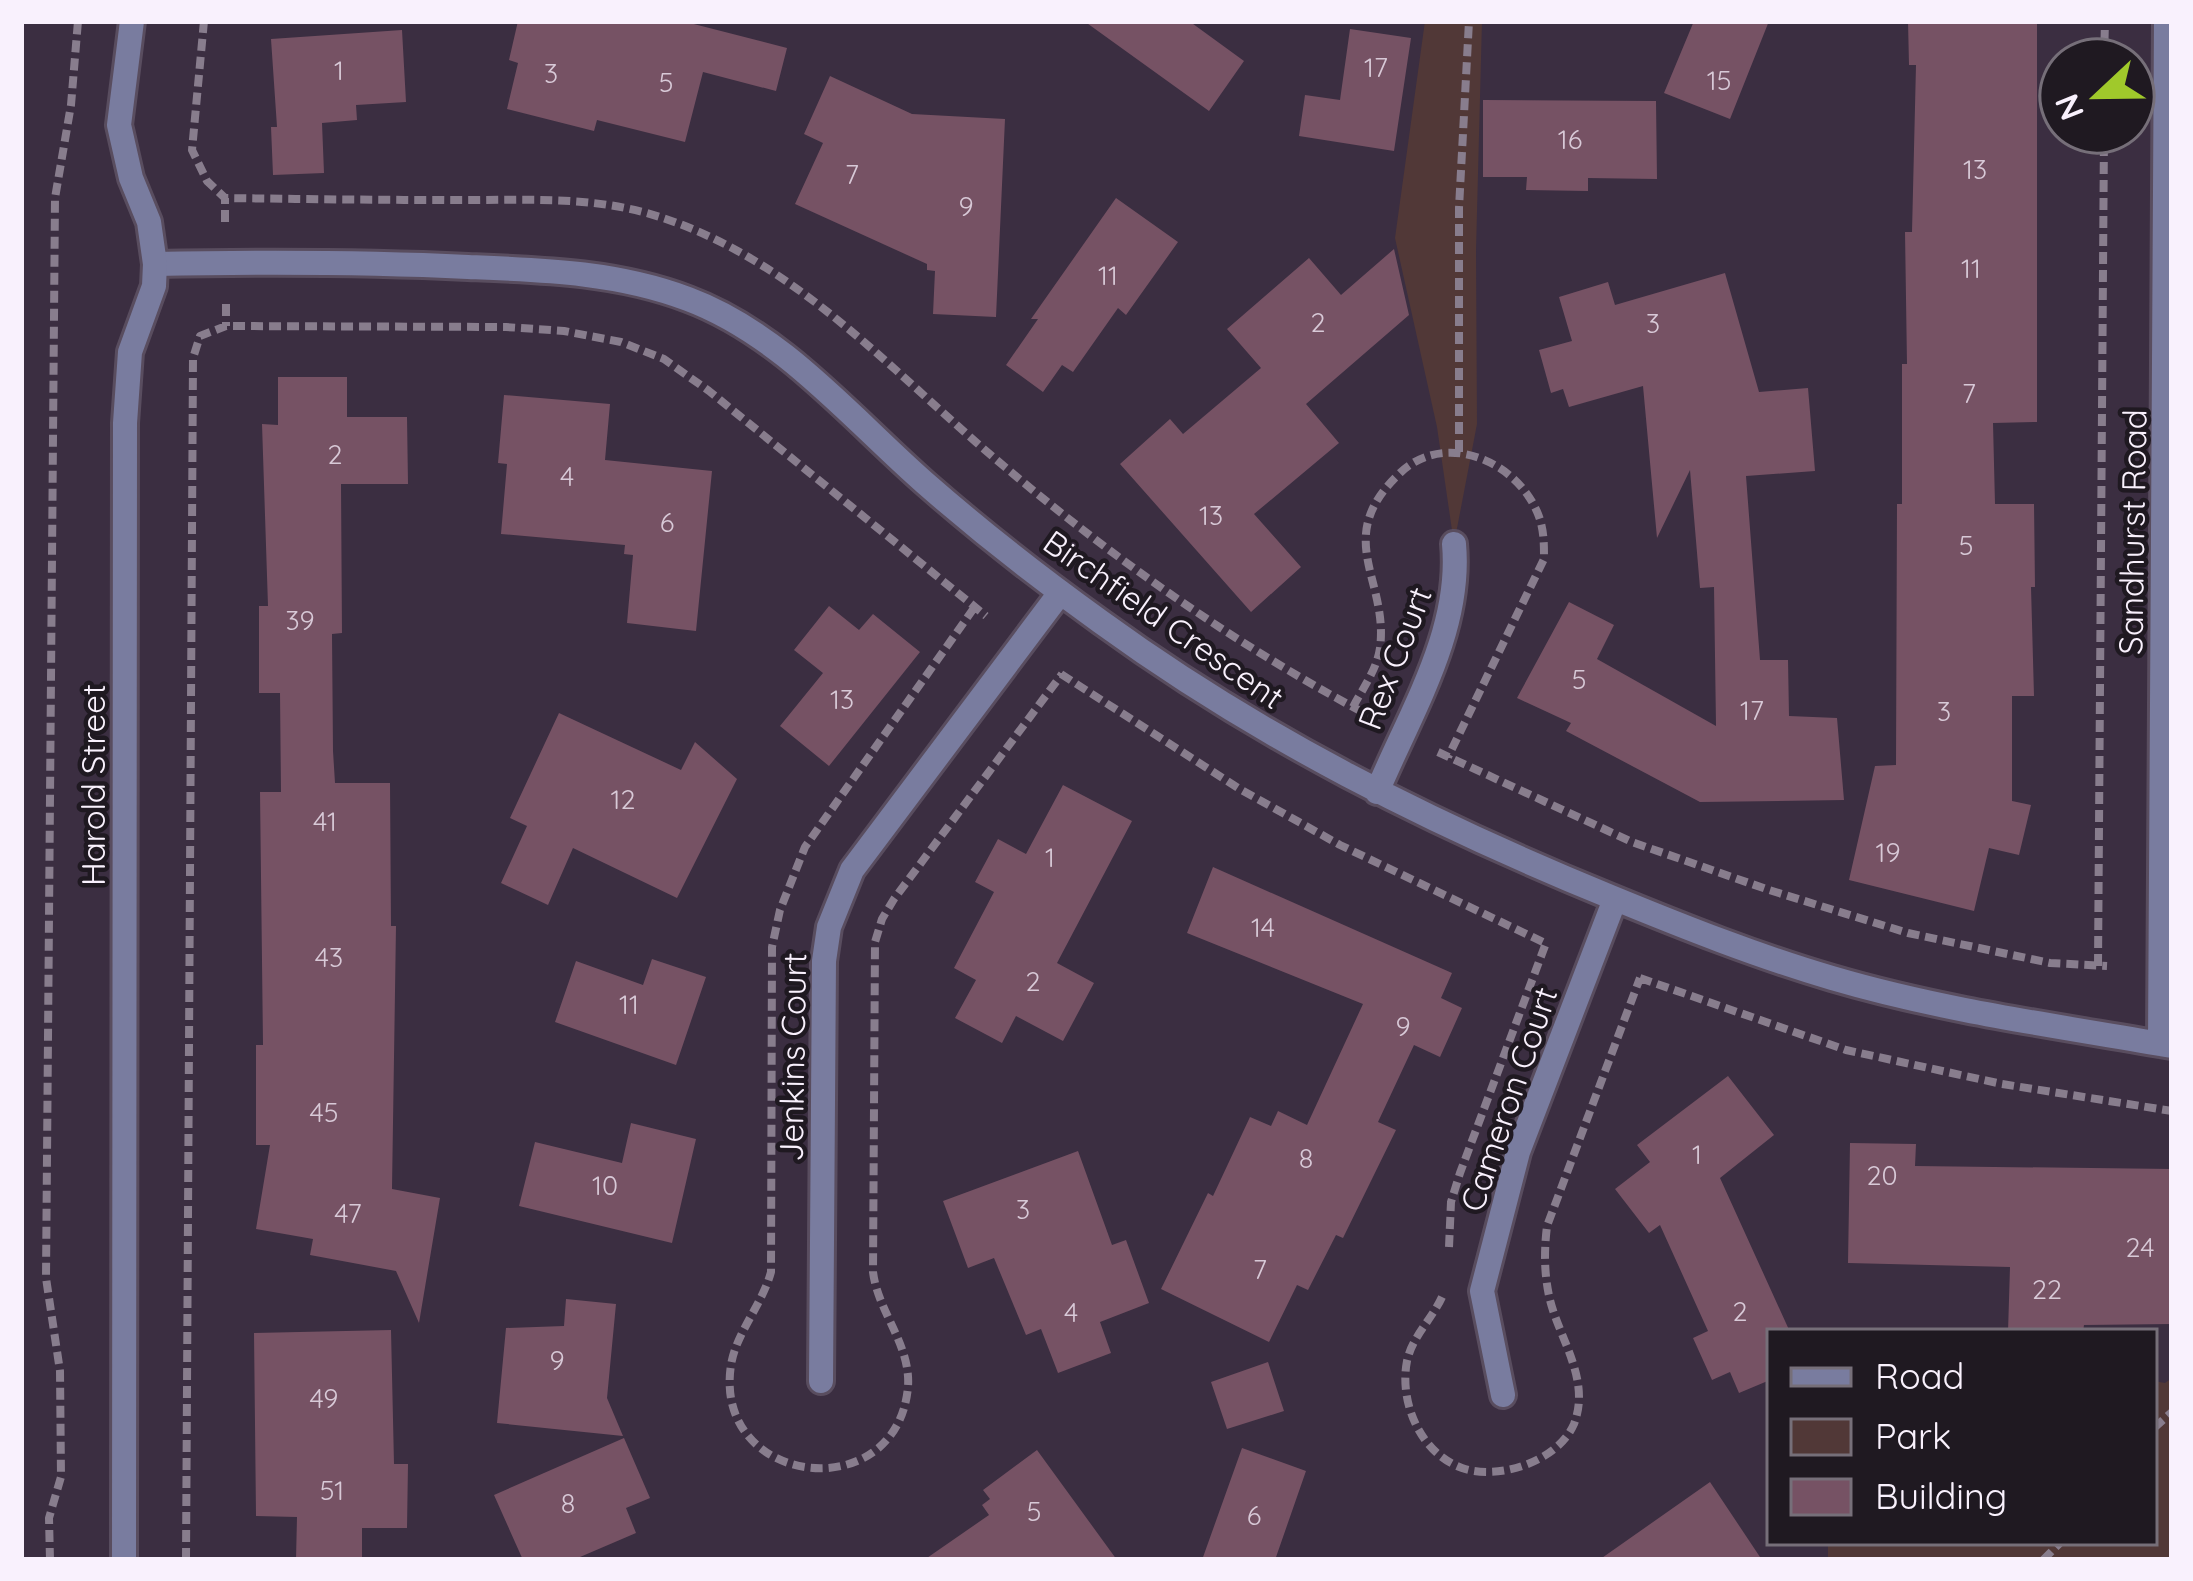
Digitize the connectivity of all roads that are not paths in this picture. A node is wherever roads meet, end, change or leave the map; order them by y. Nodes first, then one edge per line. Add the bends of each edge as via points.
1 (132, 21) edge
2 (2165, 21) edge
3 (155, 264) junction
4 (2169, 385) edge
5 (1454, 544) dead end
6 (1060, 593) junction
7 (1377, 792) junction
8 (1615, 899) junction
9 (2166, 1045) edge
10 (821, 1381) dead end
11 (1503, 1395) dead end
12 (124, 1560) edge

1 - 3 street, Harold Street via 119,125
2 - 4 street, Sandhurst Road
3 - 6 street, Birchfield Crescent via 580,272 688,299 756,334
3 - 12 street, Harold Street via 130,352 125,423
4 - 9 street, Sandhurst Road
5 - 7 street, Rex Court via 1448,625
6 - 7 street, Birchfield Crescent via 1208,697
6 - 10 street, Jenkins Court via 852,870 829,928
7 - 8 street, Birchfield Crescent
8 - 9 street, Birchfield Crescent via 1833,978 1993,1017
8 - 11 street, Cameron Court via 1518,1152 1482,1291

